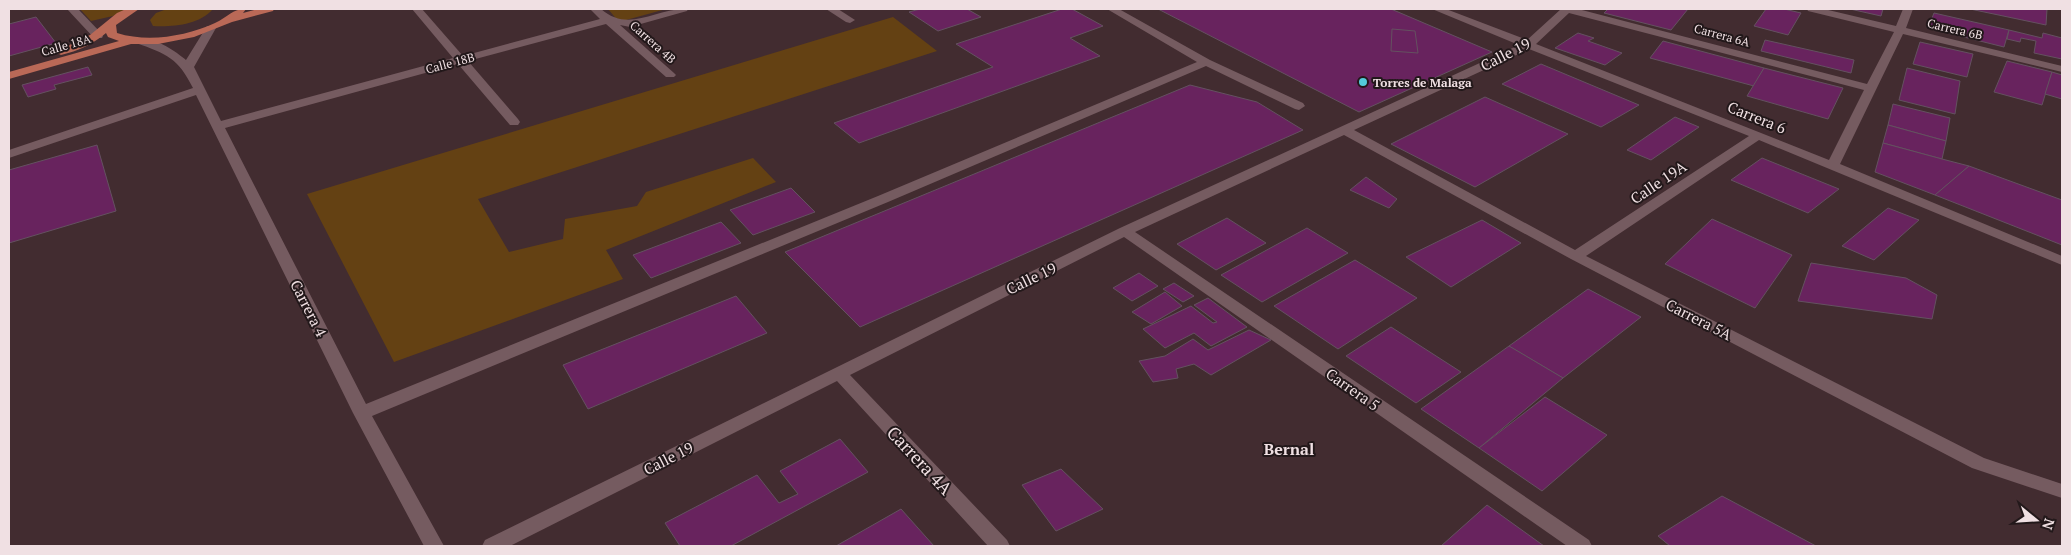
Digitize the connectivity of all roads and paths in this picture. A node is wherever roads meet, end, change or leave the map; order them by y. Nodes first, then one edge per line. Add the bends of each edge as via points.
1 (72, 9) edge
2 (134, 9) edge
3 (241, 9) edge
4 (269, 9) edge
5 (417, 9) edge
6 (595, 9) edge
7 (683, 9) edge
8 (831, 9) edge
9 (1112, 9) edge
10 (1437, 9) edge
11 (1567, 9) edge
12 (1812, 9) edge
13 (1908, 9) edge
14 (228, 20) junction
15 (608, 20) junction
16 (850, 20) dead end
17 (111, 24) junction
18 (211, 28) junction
19 (1900, 30) junction
20 (98, 36) junction
21 (135, 41) junction
22 (1528, 45) junction
23 (461, 60) junction
24 (1206, 62) junction
25 (9, 67) edge
26 (188, 67) junction
27 (2062, 69) edge
28 (670, 75) dead end
29 (9, 76) edge
30 (1870, 88) junction
31 (199, 90) junction
32 (1299, 106) dead end
33 (514, 122) dead end
34 (217, 126) junction
35 (1343, 129) junction
36 (1758, 135) junction
37 (9, 154) edge
38 (1833, 165) junction
39 (1125, 231) junction
40 (1576, 256) junction
41 (2062, 261) edge
42 (839, 373) junction
43 (362, 413) junction
44 (2062, 491) edge
45 (434, 546) edge
46 (492, 546) edge
47 (1000, 546) edge
48 (1582, 546) edge

1 - 20 street
2 - 17 main road, Calle 18A
3 - 14 main road
4 - 14 main road
5 - 23 street
6 - 15 street, Carrera 4B
7 - 15 street, Calle 18B via 630,24
8 - 16 street
9 - 24 street
10 - 22 street, Carrera 6
11 - 22 street, Calle 19
11 - 30 street, Carrera 6A
12 - 19 street, Carrera 6B
13 - 19 street
14 - 18 main road, Calle 18A
15 - 23 street, Calle 18B
15 - 28 street, Carrera 4B
17 - 20 main road, Calle 18A
17 - 21 main road via 112,35
18 - 21 main road, Calle 18A via 188,35
18 - 26 street
19 - 27 street, Carrera 6B
19 - 30 street
20 - 25 main road, Calle 18A via 71,49
21 - 26 street, Carrera 4 via 166,50
21 - 29 main road, Calle 18A
22 - 35 street, Calle 19
22 - 36 street, Carrera 6
23 - 33 street
23 - 34 street, Calle 18B
24 - 32 street
24 - 43 street
26 - 31 street, Carrera 4
30 - 38 street
31 - 34 street, Carrera 4
31 - 37 street
34 - 43 street, Carrera 4
35 - 39 street, Calle 19
35 - 40 street, Carrera 5A
36 - 38 street, Carrera 6
36 - 40 street, Calle 19A
38 - 41 street, Carrera 6
39 - 42 street, Calle 19
39 - 48 street, Carrera 5
40 - 44 street, Carrera 5A via 1978,462
42 - 46 street, Calle 19
42 - 47 street, Carrera 4A
43 - 45 street, Carrera 4

